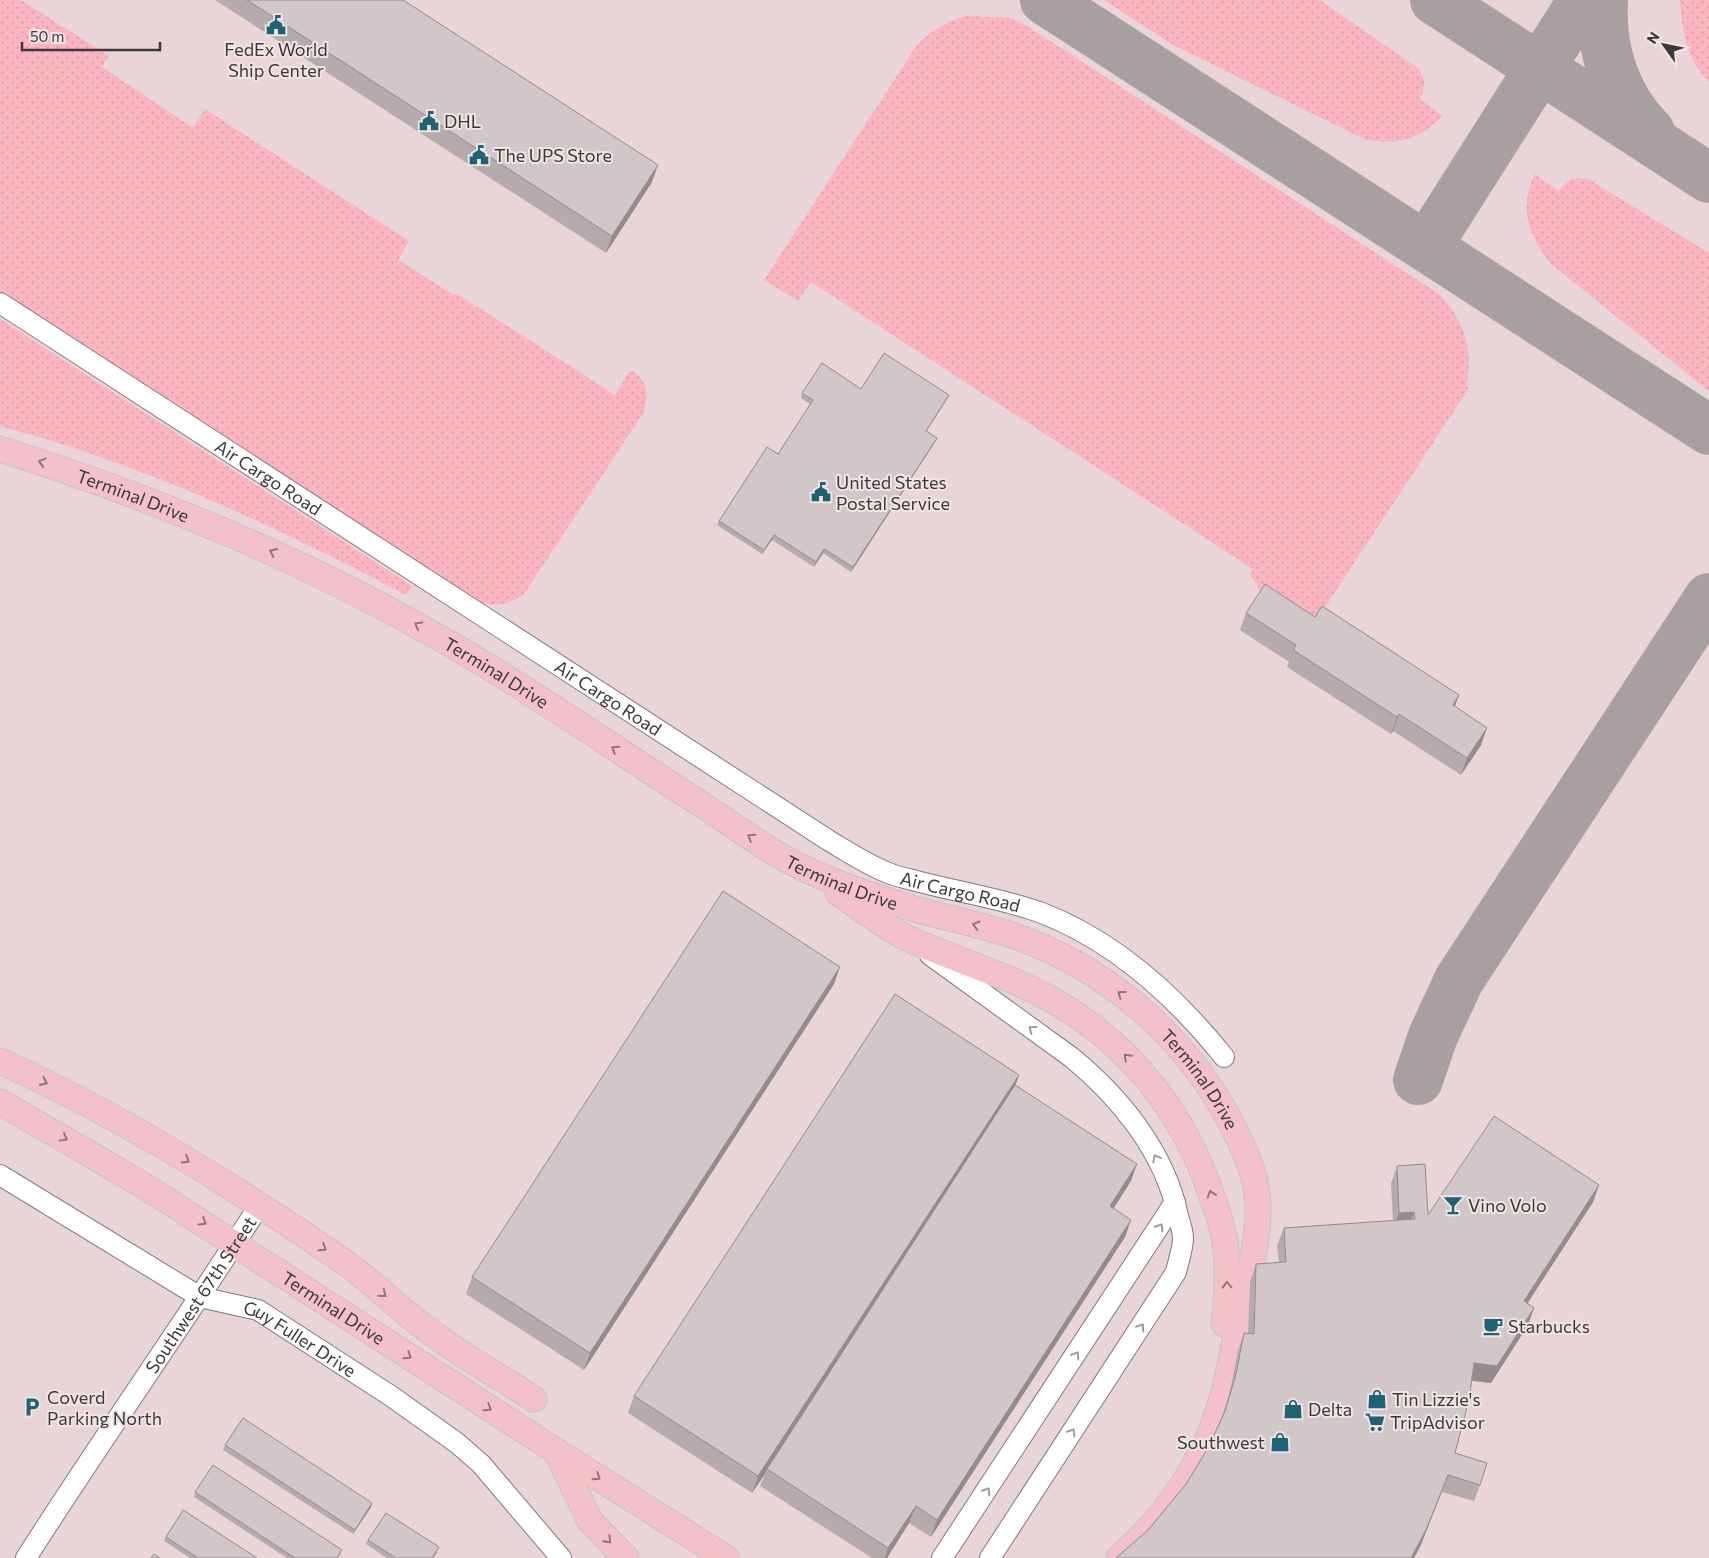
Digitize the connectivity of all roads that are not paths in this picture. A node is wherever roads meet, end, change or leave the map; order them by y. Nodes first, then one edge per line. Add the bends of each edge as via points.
1 (0, 303) edge
2 (0, 449) edge
3 (792, 863) junction
4 (906, 937) junction
5 (1224, 1057) dead end
6 (0, 1061) edge
7 (0, 1102) edge
8 (0, 1175) edge
9 (1175, 1202) junction
10 (259, 1206) junction
11 (235, 1243) junction
12 (200, 1297) junction
13 (465, 1353) junction
14 (447, 1381) junction
15 (534, 1399) dead end
16 (556, 1451) junction
17 (26, 1558) edge
18 (561, 1558) edge
19 (626, 1558) edge
20 (726, 1558) edge
21 (942, 1558) edge
22 (990, 1558) edge
23 (1105, 1558) edge
24 (1119, 1558) edge

1 - 5 street, Air Cargo Road via 828,840 892,874 1042,913 1116,954 1198,1024
3 -> 2 main road, Terminal Drive via 484,664 365,596 204,521 83,475
3 - 4 main road
24 -> 3 main road, Terminal Drive via 1137,1542 1180,1490 1210,1434 1228,1373 1258,1218 1252,1170 1227,1114 1202,1076 1159,1026 1100,979 1058,954 872,895
9 -> 4 street via 1143,1135 1094,1076
23 -> 4 main road via 1165,1504 1195,1448 1219,1370 1228,1292 1225,1241 1215,1203 1203,1169 1172,1111 1140,1069 1114,1043 1055,1001
6 -> 10 main road via 119,1120
7 -> 11 main road, Terminal Drive via 76,1144
8 - 12 street, Guy Fuller Drive
21 -> 9 street
22 -> 9 street via 1176,1272 1183,1239
10 - 11 street, Southwest 67th Street
10 -> 13 main road via 346,1263 421,1325
11 - 12 street, Southwest 67th Street
11 -> 14 main road, Terminal Drive
12 - 17 street, Southwest 67th Street
12 - 18 street, Guy Fuller Drive via 258,1310 458,1443 504,1489
13 - 14 main road
13 - 15 main road
14 -> 16 main road, Terminal Drive
16 -> 19 main road via 590,1522
16 -> 20 main road, Terminal Drive

